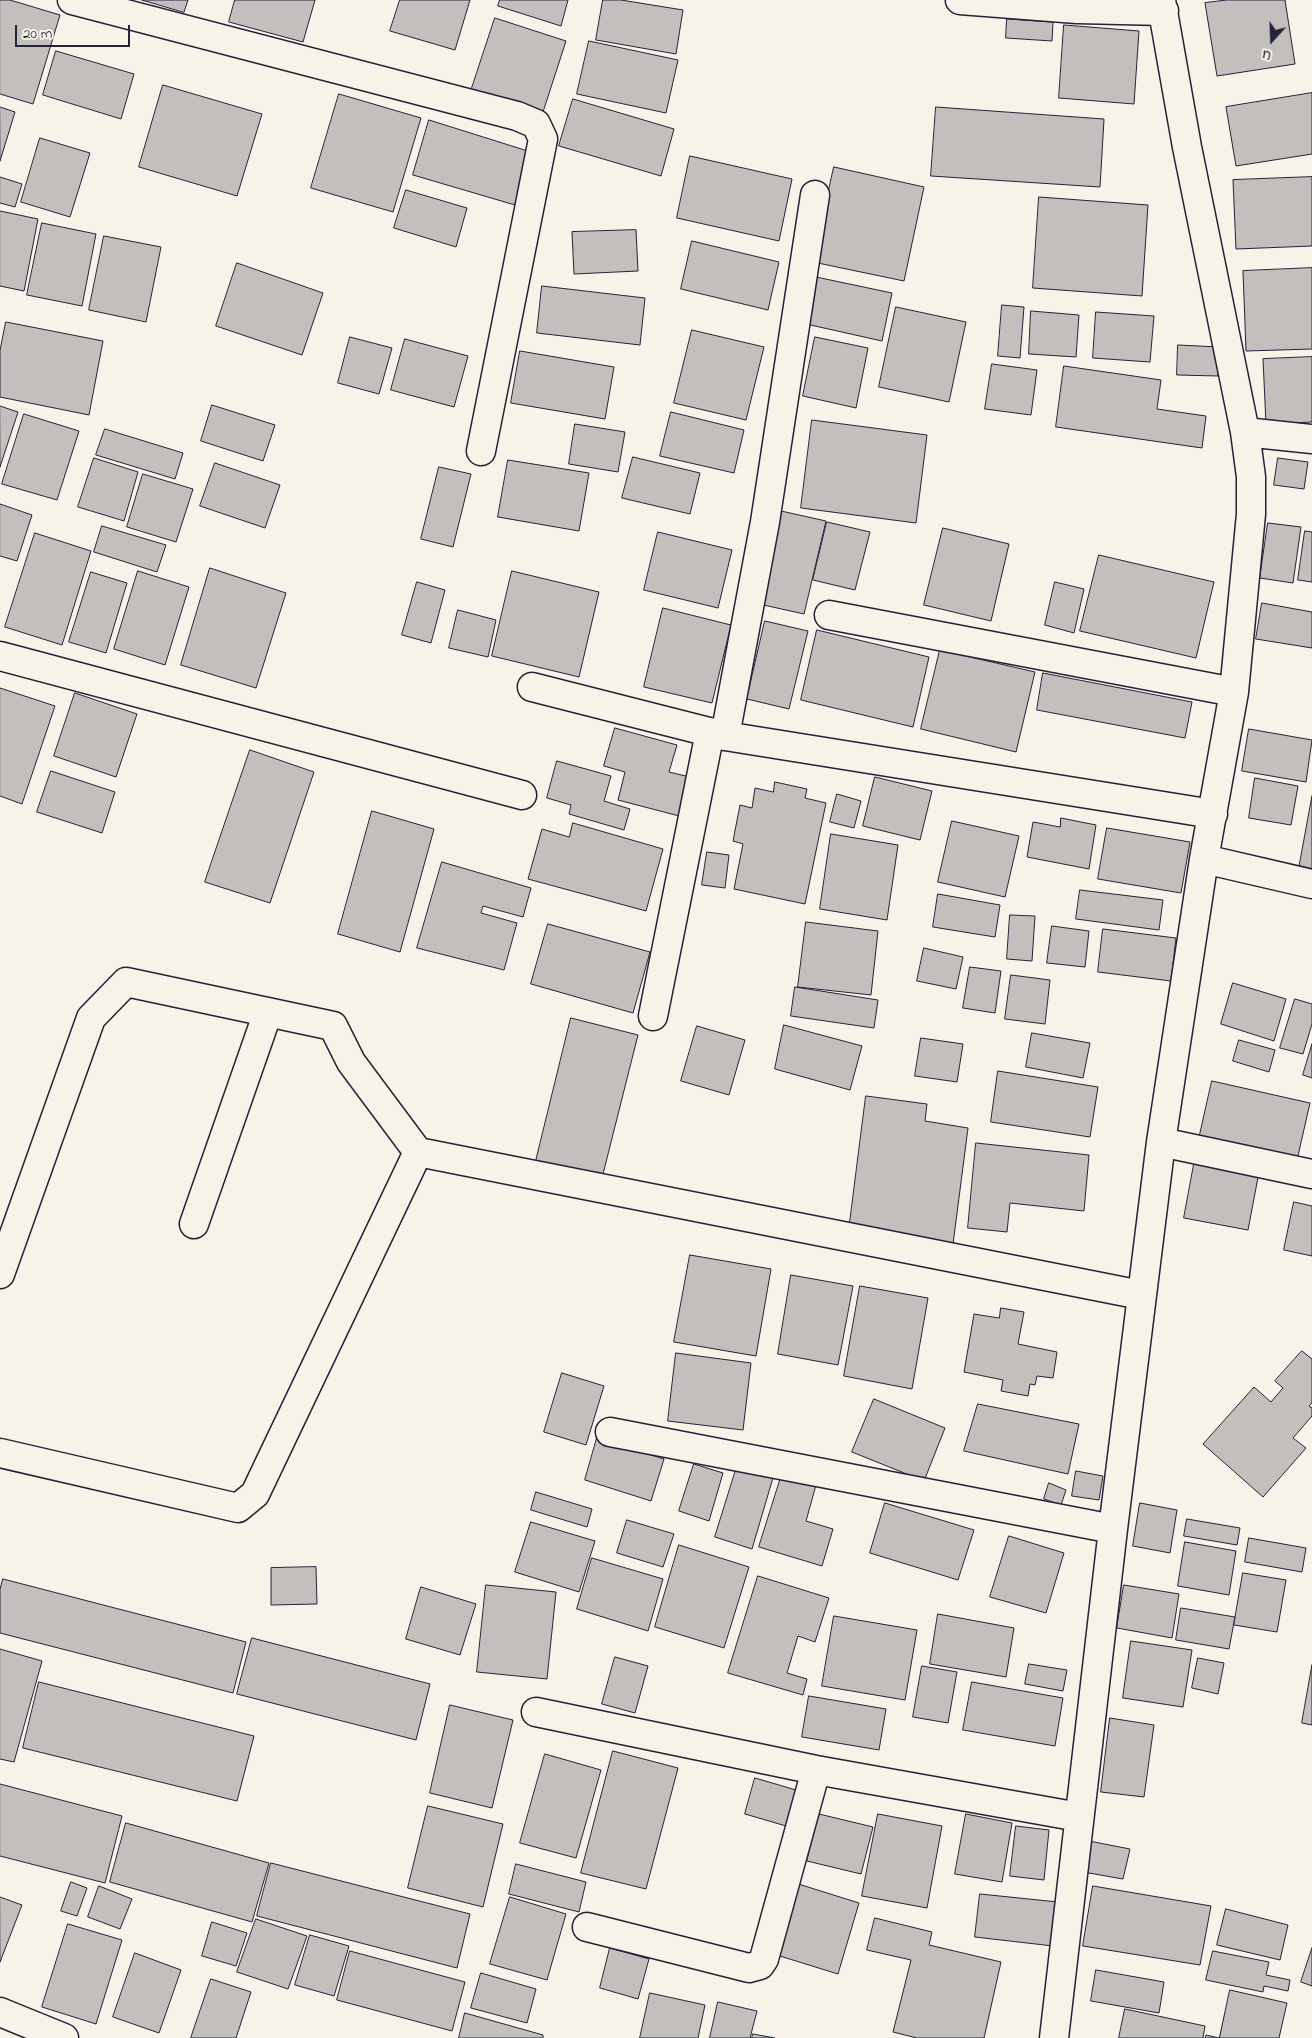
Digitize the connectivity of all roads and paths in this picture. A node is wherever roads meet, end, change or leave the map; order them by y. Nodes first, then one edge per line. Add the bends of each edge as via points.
1 (72, 0) edge
2 (960, 0) edge
3 (1163, 5) edge
4 (815, 195) dead end
5 (1245, 432) junction
6 (1312, 439) edge
7 (481, 451) dead end
8 (829, 615) dead end
9 (0, 656) edge
10 (532, 687) dead end
11 (1234, 692) junction
12 (718, 734) junction
13 (522, 795) dead end
14 (1213, 814) junction
15 (1204, 859) junction
16 (1312, 884) edge
17 (268, 1012) junction
18 (653, 1016) dead end
19 (1161, 1142) junction
20 (418, 1152) junction
21 (1312, 1174) edge
22 (194, 1224) dead end
23 (0, 1274) edge
24 (1141, 1295) junction
25 (610, 1432) dead end
26 (0, 1453) edge
27 (1113, 1529) junction
28 (536, 1712) dead end
29 (816, 1770) junction
30 (1079, 1817) junction
31 (587, 1927) dead end
32 (0, 2012) edge
33 (64, 2038) edge
34 (1054, 2038) edge

1 - 7 street via 517,116 536,124 543,139
2 - 3 street via 1077,9
3 - 5 street via 1187,147
4 - 12 street via 765,522
5 - 6 street
5 - 11 street via 1251,477 1251,514
8 - 11 street
9 - 13 street
10 - 12 street
11 - 14 street
12 - 14 street
12 - 18 street
14 - 15 street
15 - 16 street
15 - 19 street
17 - 20 street via 333,1026 351,1062
17 - 22 street
17 - 23 street via 126,982 106,1001 91,1018
19 - 21 street
19 - 24 street
20 - 24 street
20 - 26 street via 255,1494 238,1508
24 - 27 street
25 - 27 street
27 - 30 street
28 - 29 street
29 - 30 street
29 - 31 street via 760,1965 749,1968
30 - 34 street
32 - 33 street

